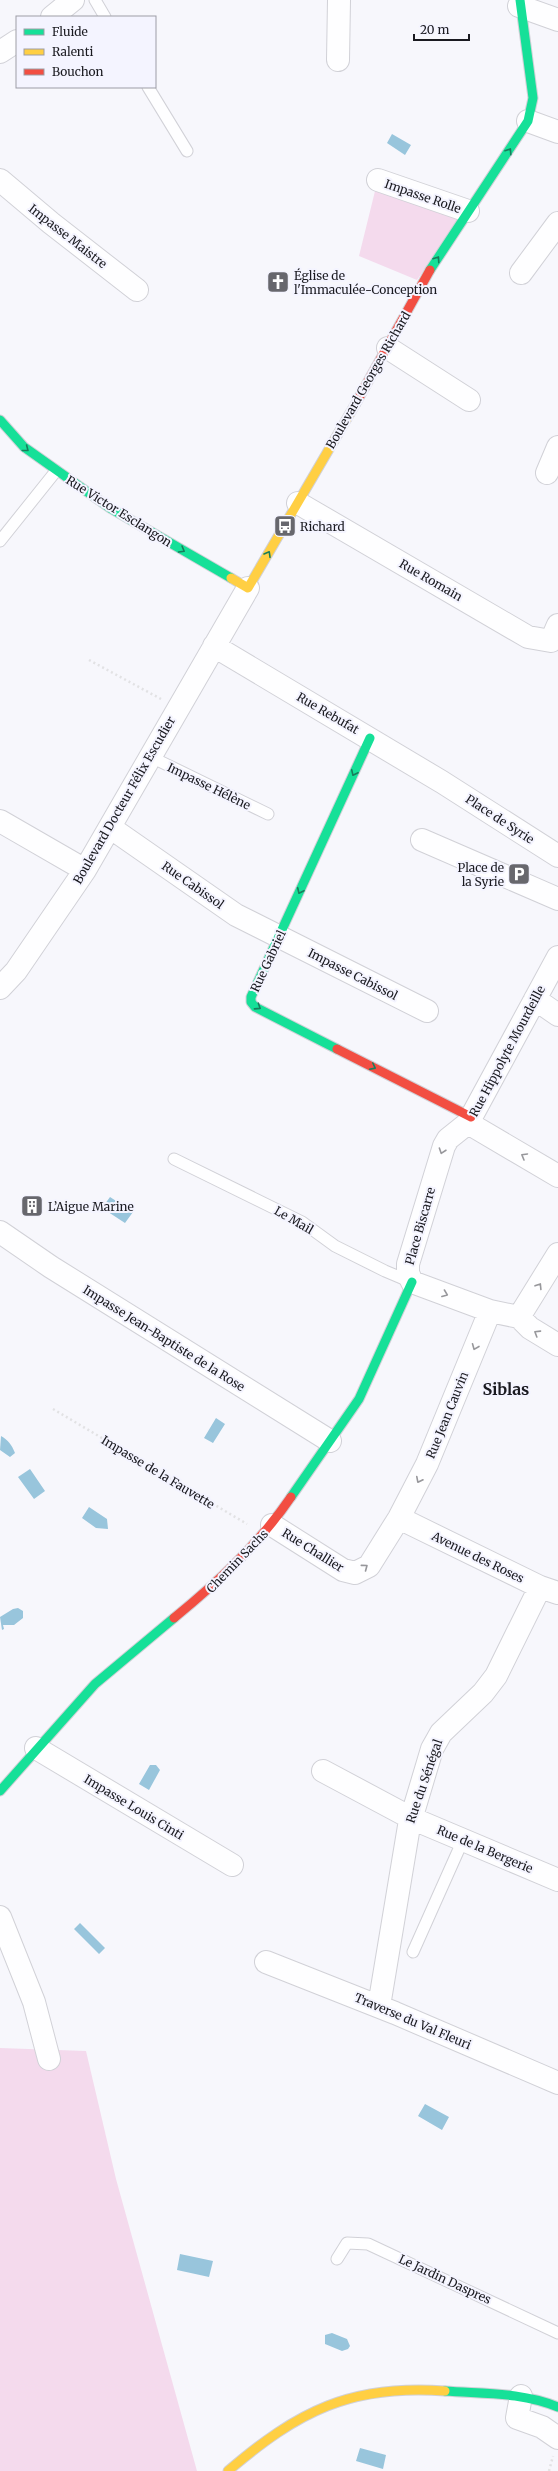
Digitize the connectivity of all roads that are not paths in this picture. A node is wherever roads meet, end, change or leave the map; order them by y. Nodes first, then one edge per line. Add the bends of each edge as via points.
1 (73, 0) edge
2 (95, 0) edge
3 (339, 0) edge
4 (520, 3) edge
5 (53, 16) edge
6 (104, 16) edge
7 (558, 20) edge
8 (16, 42) edge
9 (0, 52) edge
10 (338, 60) dead end
11 (149, 88) edge
12 (528, 121) junction
13 (558, 132) edge
14 (187, 151) dead end
15 (0, 180) edge
16 (378, 180) dead end
17 (468, 211) junction
18 (558, 223) edge
19 (521, 273) dead end
20 (137, 290) dead end
21 (388, 348) junction
22 (469, 400) dead end
23 (0, 420) edge
24 (558, 447) edge
25 (56, 471) junction
26 (547, 473) dead end
27 (298, 503) junction
28 (0, 541) edge
29 (248, 588) junction
30 (558, 625) edge
31 (214, 646) junction
32 (370, 738) junction
33 (150, 757) junction
34 (442, 782) joint
35 (268, 814) dead end
36 (0, 821) edge
37 (111, 828) junction
38 (422, 840) dead end
39 (558, 856) edge
40 (85, 870) junction
41 (558, 899) edge
42 (279, 936) junction
43 (558, 957) edge
44 (0, 988) edge
45 (535, 999) junction
46 (427, 1011) dead end
47 (558, 1015) edge
48 (469, 1120) junction
49 (174, 1159) dead end
50 (558, 1176) edge
51 (0, 1232) edge
52 (558, 1254) edge
53 (412, 1282) junction
54 (490, 1311) junction
55 (519, 1317) junction
56 (558, 1345) edge
57 (330, 1441) junction
58 (399, 1518) junction
59 (267, 1529) junction
60 (549, 1590) edge
61 (36, 1748) junction
62 (323, 1771) dead end
63 (0, 1791) edge
64 (411, 1818) junction
65 (463, 1840) junction
66 (232, 1865) dead end
67 (558, 1880) edge
68 (0, 1917) edge
69 (414, 1952) dead end
70 (266, 1962) dead end
71 (379, 2006) junction
72 (49, 2059) dead end
73 (558, 2083) edge
74 (337, 2258) dead end
75 (558, 2333) edge
76 (522, 2396) junction
77 (558, 2407) edge
78 (558, 2438) edge
79 (228, 2471) edge

1 - 5 street
2 - 6 lane
3 - 10 street
4 - 7 street
4 - 12 main road, Boulevard Georges Richard via 533,98
8 - 9 street
11 - 14 lane
12 - 13 street
17 -> 12 main road, Boulevard Georges Richard
15 - 20 street, Impasse Maistre
16 - 17 street, Impasse Rolle
21 -> 17 main road, Boulevard Georges Richard via 432,266
18 - 19 street
21 - 22 street
21 - 27 main road, Boulevard Georges Richard
23 -> 25 main road, Rue Victor Esclangon via 24,447
24 - 26 street
25 - 28 lane
25 -> 29 main road, Rue Victor Esclangon via 110,508
29 -> 27 main road, Boulevard Georges Richard
27 - 30 street, Rue Romain via 528,637 551,641
29 - 31 street, Boulevard Georges Richard
31 - 32 street, Rue Rebufat
31 - 33 street, Boulevard Docteur Félix Escudier
32 - 34 street, Rue Rebufat
32 -> 42 main road, Rue Gabriel
33 - 35 lane, Impasse Hélène
33 - 37 street, Boulevard Docteur Félix Escudier
34 - 39 street, Place de Syrie
36 - 40 street
37 - 40 street, Boulevard Docteur Félix Escudier
37 - 42 street, Rue Cabissol via 225,908
38 - 41 street
40 - 44 street, Boulevard Docteur Félix Escudier via 16,971
42 - 46 street, Impasse Cabissol
42 -> 48 main road, Rue Gabriel via 251,997 255,1007
43 - 45 street, Rue Hippolyte Mourdeille
45 - 47 street
45 - 48 street, Rue Hippolyte Mourdeille
50 -> 48 street
48 -> 53 street, Place Biscarre via 444,1146 408,1264
49 - 53 lane, Le Mail via 302,1222 336,1246
51 - 57 street, Impasse Jean-Baptiste de la Rose via 45,1263
55 -> 52 street
53 -> 54 street, Place Biscarre
53 - 57 main road, Chemin Sachs via 363,1390
54 - 55 street, Place Biscarre
54 -> 58 street, Rue Jean Cauvin via 427,1464
56 -> 55 street via 530,1328
57 - 59 main road, Chemin Sachs
59 -> 58 street, Rue Challier via 343,1570 355,1572 368,1566
58 - 60 street, Avenue des Roses
59 - 61 main road, Chemin Sachs via 216,1584 95,1684
60 - 64 street, Rue du Sénégal via 496,1676 483,1693 447,1726 436,1740
61 - 63 main road, Chemin Sachs
61 - 66 street, Impasse Louis Cinti
62 - 64 street, Rue de la Bergerie
64 - 65 street, Rue de la Bergerie
64 - 71 street, Rue du Sénégal
65 - 67 street, Rue de la Bergerie
65 - 69 lane
68 - 72 street via 34,2002
70 - 71 street, Traverse du Val Fleuri
71 - 73 street, Traverse du Val Fleuri
74 - 75 lane, Le Jardin Daspres via 347,2243 368,2244
76 - 77 main road
76 - 78 street via 517,2418 542,2427
76 - 79 main road via 404,2389 379,2391 346,2399 303,2415 288,2424

